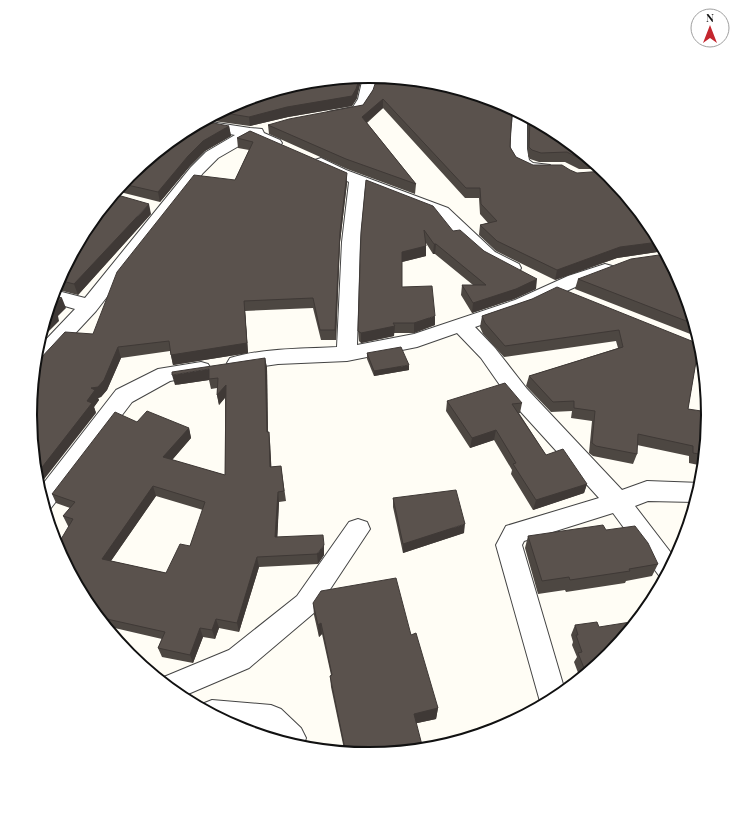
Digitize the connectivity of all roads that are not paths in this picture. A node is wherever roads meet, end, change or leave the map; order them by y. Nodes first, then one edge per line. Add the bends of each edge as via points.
1 (369, 83) edge
2 (372, 83) edge
3 (383, 88) edge
4 (317, 118) edge
5 (520, 119) edge
6 (206, 125) edge
7 (276, 126) edge
8 (250, 133) junction
9 (287, 148) edge
10 (309, 158) edge
11 (562, 168) edge
12 (358, 180) junction
13 (625, 263) edge
14 (554, 289) junction
15 (59, 298) edge
16 (575, 298) edge
17 (89, 306) junction
18 (461, 325) junction
19 (347, 354) junction
20 (42, 356) edge
21 (692, 492) edge
22 (47, 496) edge
23 (618, 502) junction
24 (358, 529) dead end
25 (666, 565) edge
26 (177, 685) edge
27 (551, 692) edge
28 (227, 715) edge
29 (290, 738) edge

1 - 4 street via 365,99 358,110
2 - 3 street
5 - 11 street via 518,157 522,163 532,169
6 - 8 street
7 - 8 street
8 - 9 street
8 - 17 street via 212,155 158,209
10 - 12 street
12 - 14 street via 442,212 489,256
12 - 19 street via 351,242
13 - 14 street
14 - 16 street
14 - 18 street via 522,304
15 - 17 street
17 - 20 street
18 - 19 street via 417,340
18 - 23 street via 488,353 519,395
19 - 22 street via 278,357 165,374 124,396
21 - 23 street via 647,491
23 - 25 street
23 - 27 street via 514,533 509,545
24 - 26 street via 306,604 239,659
28 - 29 street via 271,719

